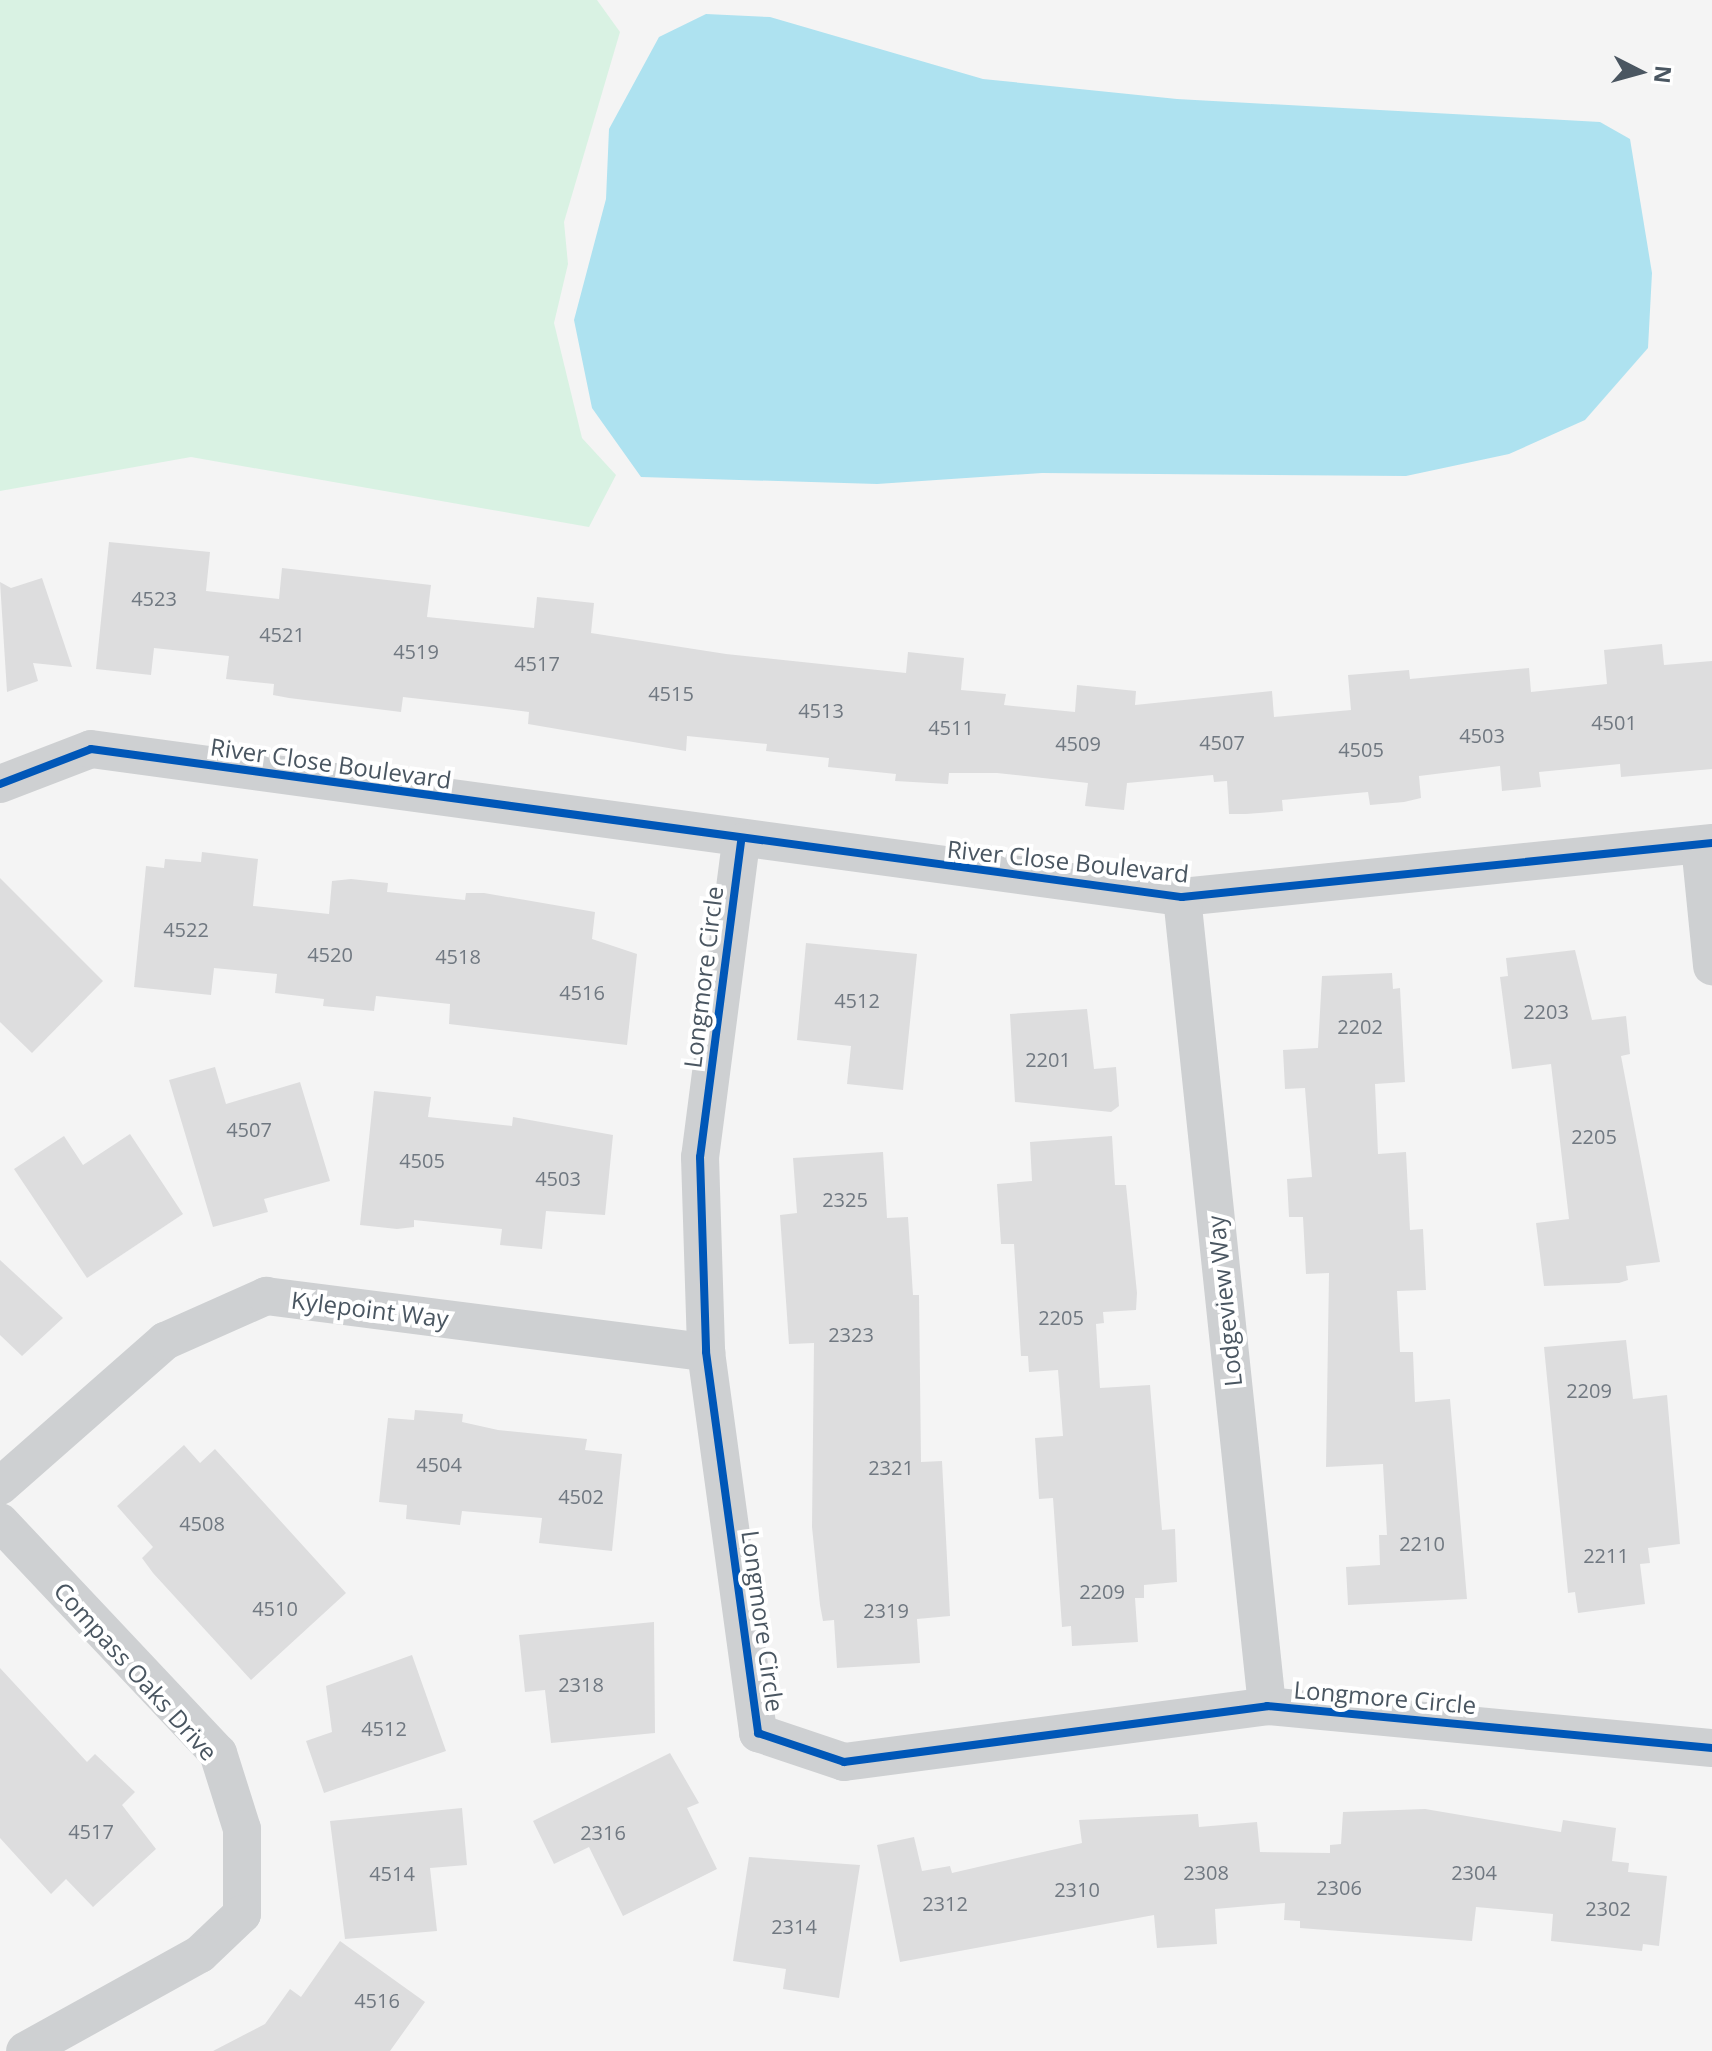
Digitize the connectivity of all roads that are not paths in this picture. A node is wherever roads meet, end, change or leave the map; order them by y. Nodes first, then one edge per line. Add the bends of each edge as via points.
1 (0, 784) edge
2 (741, 842) junction
3 (1706, 844) edge
4 (1182, 897) junction
5 (1712, 966) edge
6 (706, 1352) junction
7 (0, 1486) edge
8 (0, 1522) edge
9 (1267, 1706) junction
10 (1712, 1748) edge
11 (25, 2051) edge

1 - 2 street, River Close Boulevard via 91,749
2 - 4 street, River Close Boulevard
2 - 6 street, Longmore Circle via 700,1157
3 - 4 street, River Close Boulevard
3 - 5 street
4 - 9 street, Lodgeview Way
6 - 7 street, Kylepoint Way via 266,1296 165,1341
6 - 9 street, Longmore Circle via 758,1733 844,1762
8 - 11 street, Compass Oaks Drive via 218,1753 242,1829 242,1914 200,1954
9 - 10 street, Longmore Circle

